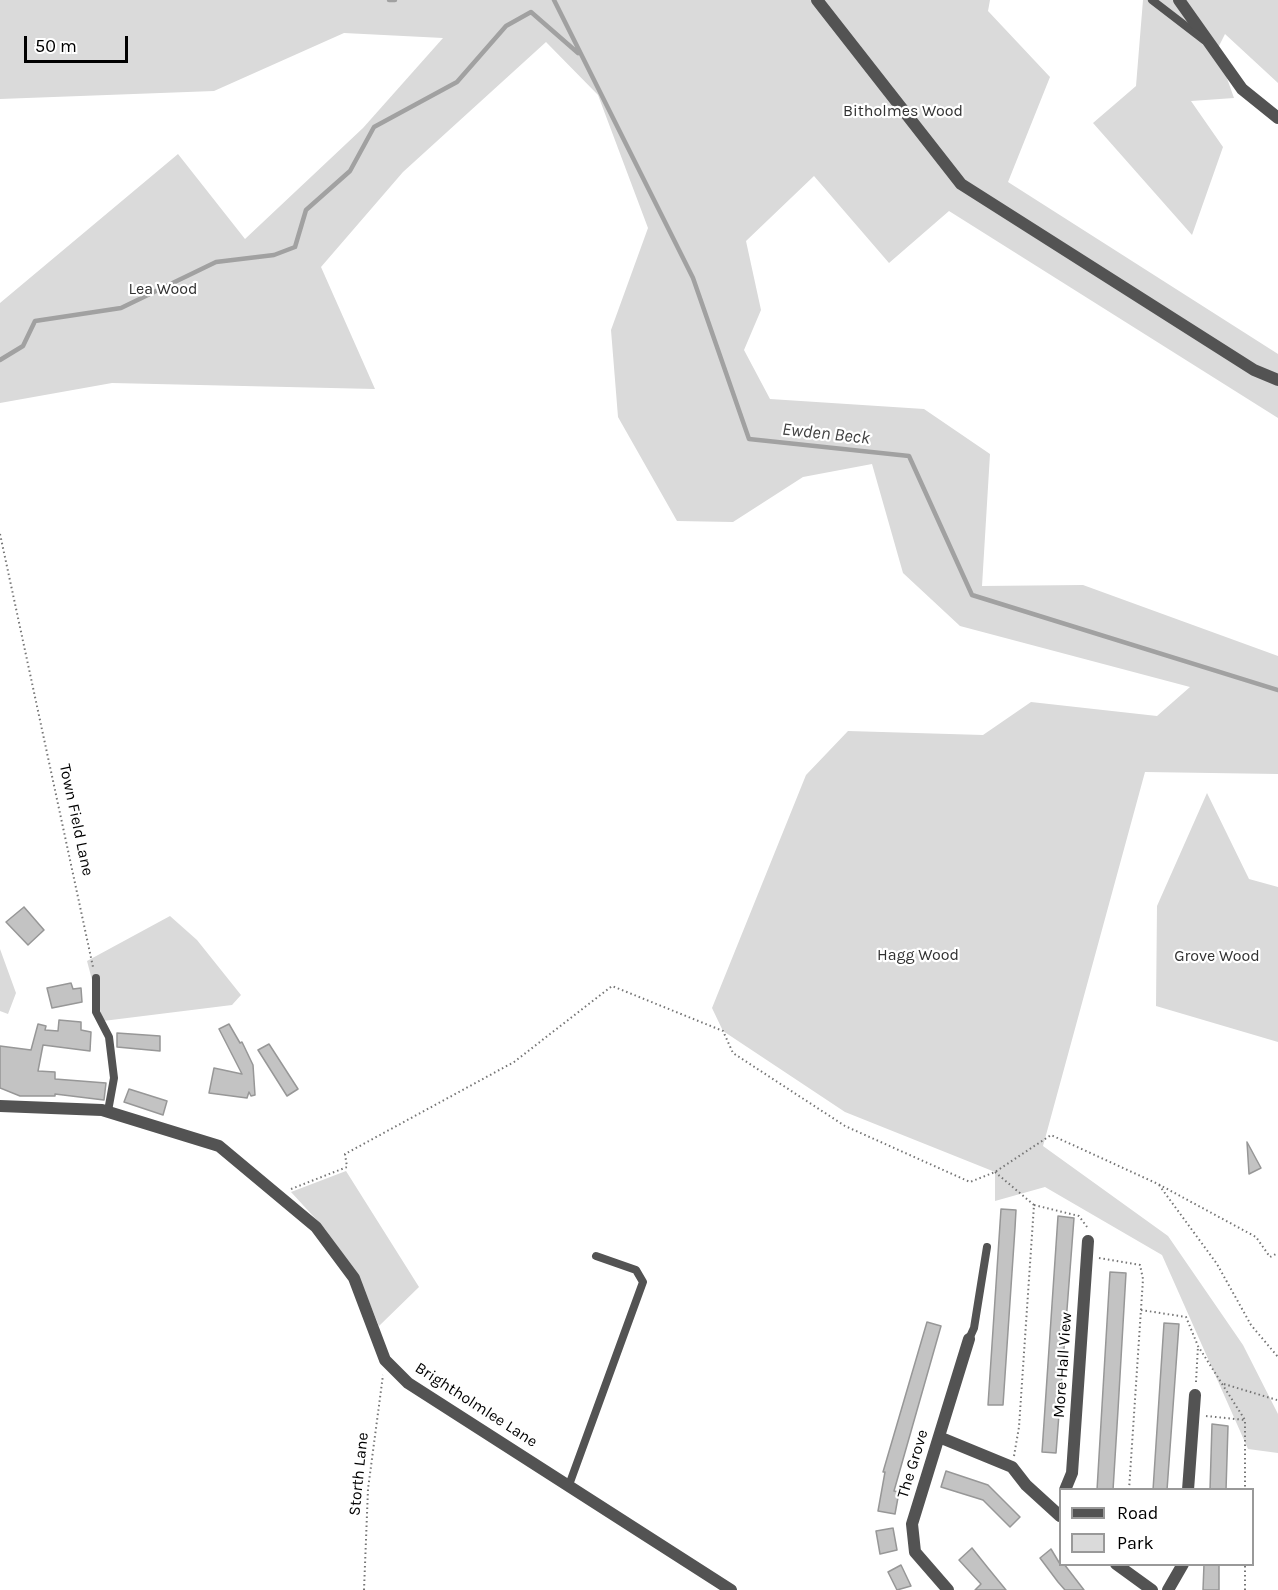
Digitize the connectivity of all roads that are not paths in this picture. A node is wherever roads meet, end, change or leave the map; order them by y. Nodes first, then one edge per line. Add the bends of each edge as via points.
1 (816, 0) edge
2 (1152, 0) edge
3 (1179, 0) edge
4 (1210, 44) junction
5 (1278, 118) edge
6 (1278, 380) edge
7 (96, 978) road end
8 (0, 1106) edge
9 (108, 1111) junction
10 (1088, 1241) road end
11 (987, 1247) dead end
12 (596, 1256) dead end
13 (969, 1339) joint
14 (1195, 1395) road end
15 (939, 1437) junction
16 (569, 1485) junction
17 (1066, 1488) edge
18 (1188, 1488) edge
19 (1059, 1510) edge
20 (1119, 1566) edge
21 (1182, 1566) edge
22 (731, 1590) edge
23 (948, 1590) edge
24 (1152, 1590) edge
25 (1168, 1590) edge

1 - 6 street via 961,184 1244,363
2 - 4 lane
3 - 4 street
4 - 5 street via 1242,89
7 - 9 lane via 96,1012 109,1037 114,1078
8 - 9 street, Brightholmlee Lane
9 - 16 street, Brightholmlee Lane via 219,1146 316,1227 354,1278 385,1360 408,1383
10 - 17 street, More Hall View via 1072,1473
11 - 13 lane
12 - 16 lane via 636,1270 643,1282
13 - 15 street, The Grove
14 - 18 street
15 - 19 street via 1012,1467
15 - 23 street, The Grove via 912,1524 915,1552
16 - 22 street, Brightholmlee Lane
20 - 24 street
21 - 25 street

